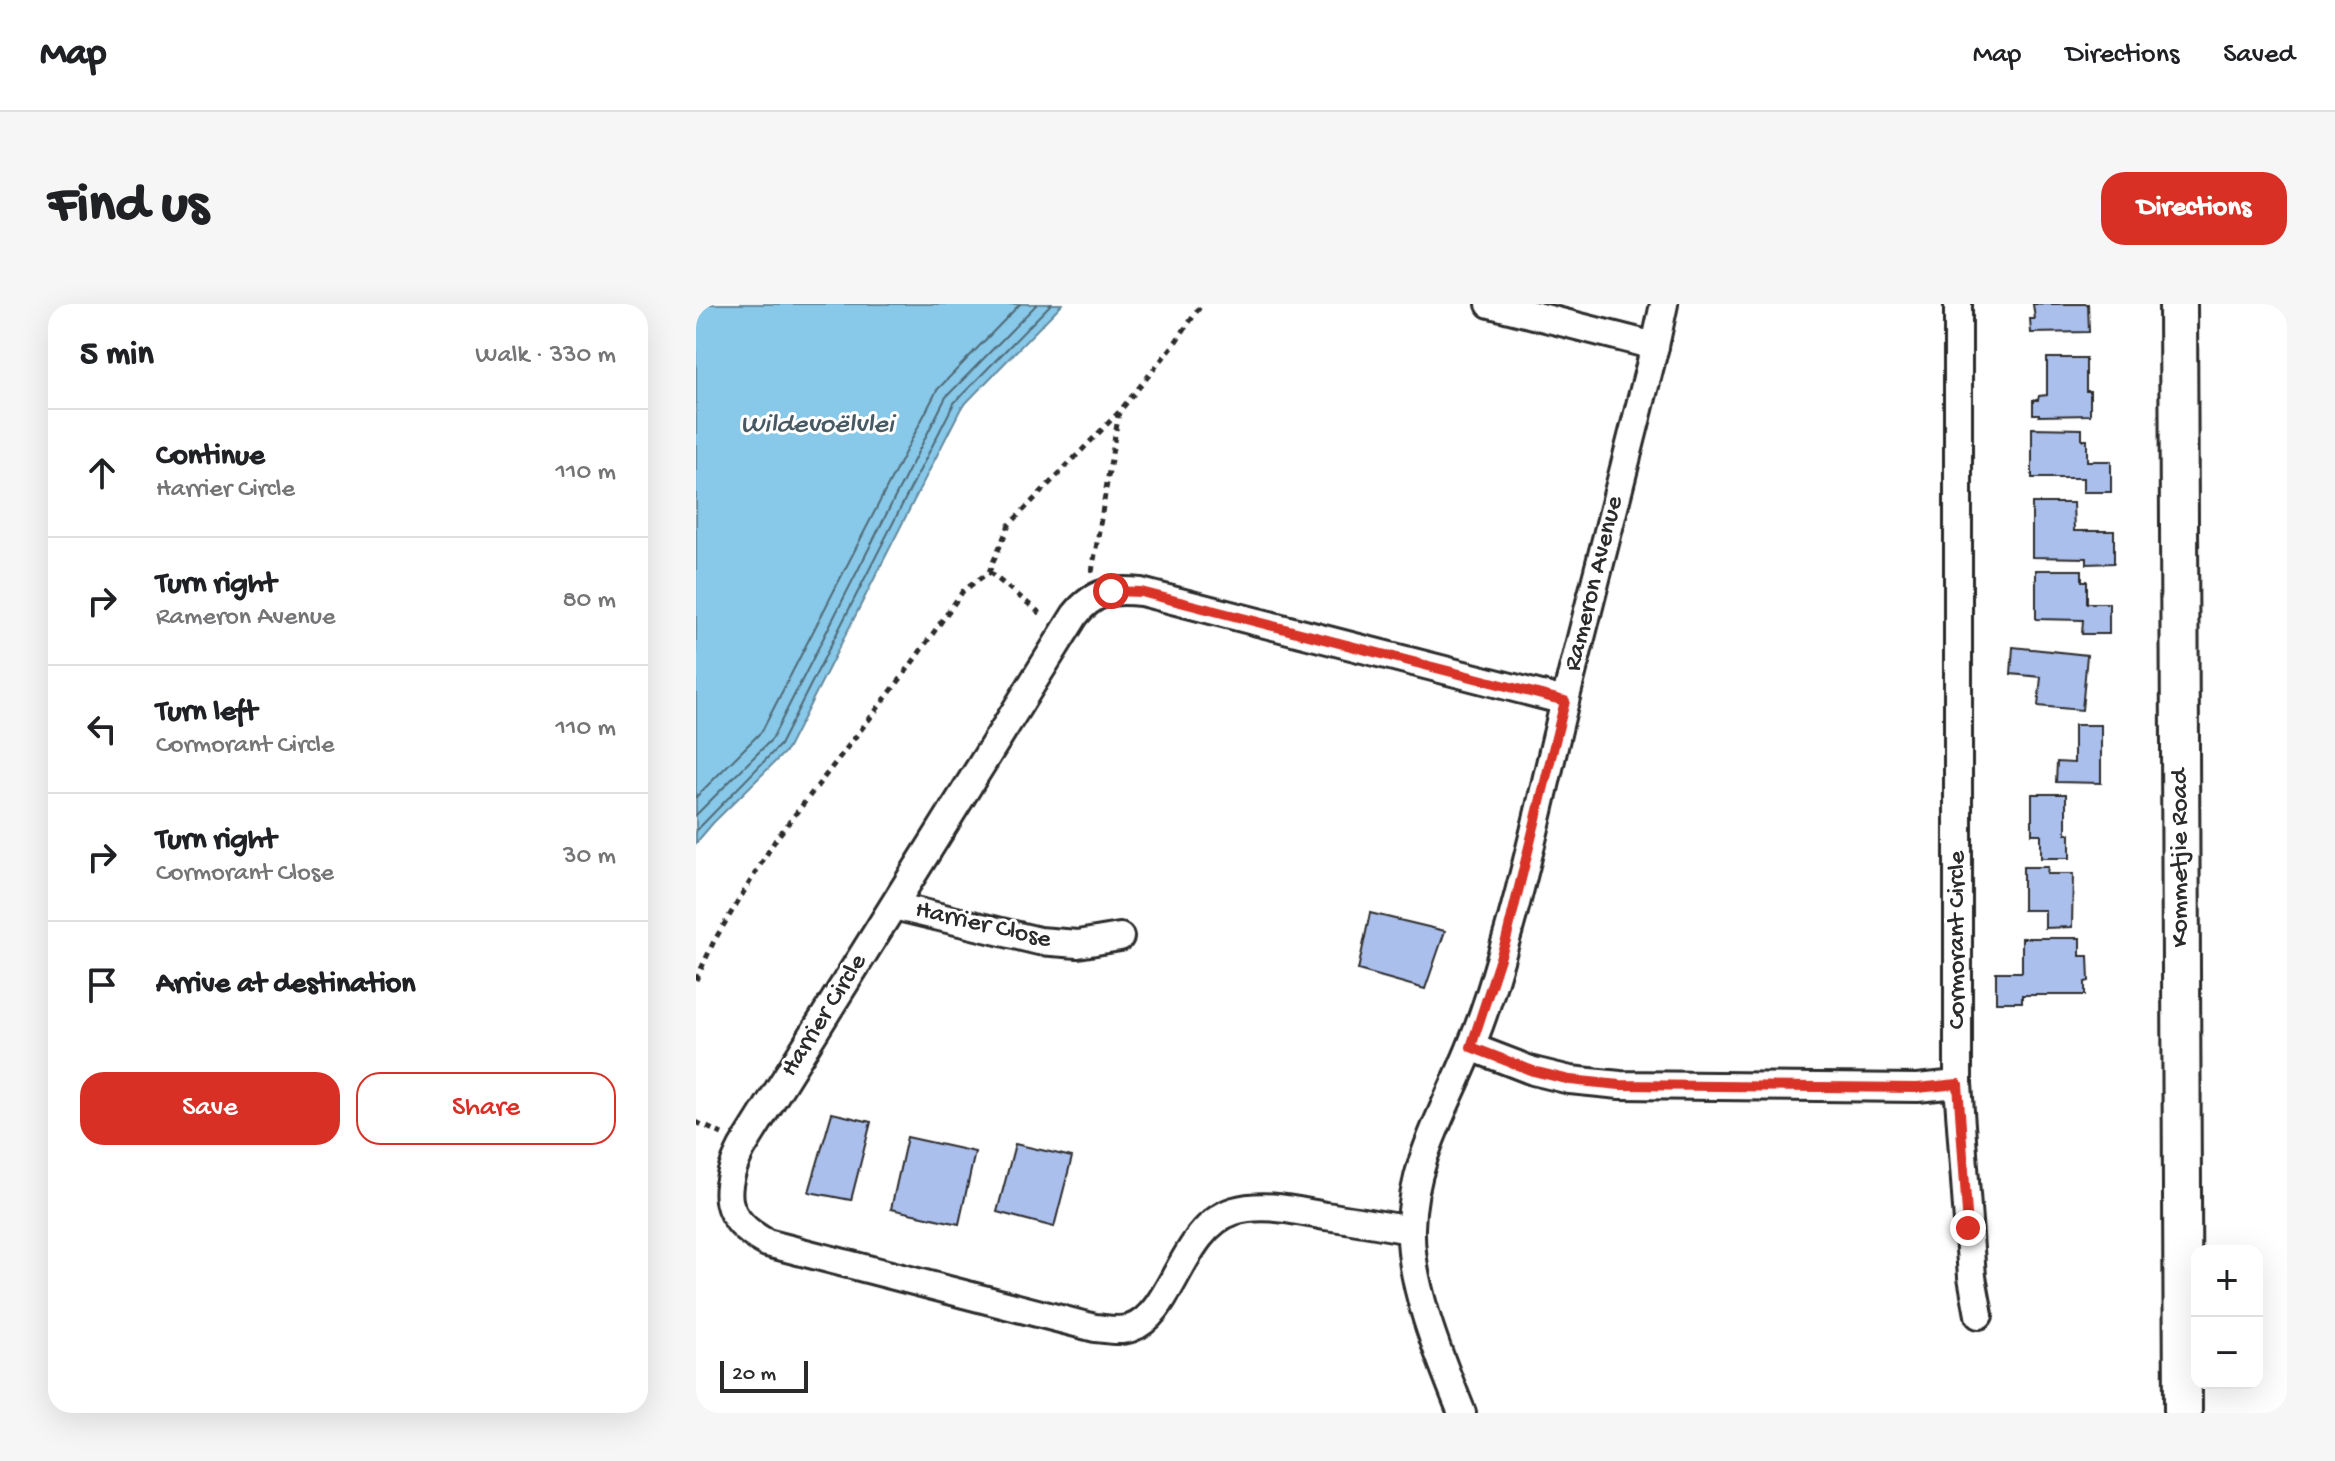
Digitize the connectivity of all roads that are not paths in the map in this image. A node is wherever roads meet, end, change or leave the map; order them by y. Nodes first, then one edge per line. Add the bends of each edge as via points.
1 (1490, 304) edge
2 (1664, 304) edge
3 (1958, 304) edge
4 (2178, 304) edge
5 (1655, 346) junction
6 (1565, 701) junction
7 (894, 906) junction
8 (1120, 937) dead end
9 (1471, 1047) junction
10 (1958, 1084) junction
11 (1410, 1230) junction
12 (1979, 1315) dead end
13 (1462, 1413) edge
14 (2183, 1413) edge

1 - 5 street
2 - 5 street, Rameron Avenue
3 - 10 street, Cormorant Circle
4 - 14 main road, Kommetjie Road
5 - 6 street, Rameron Avenue
6 - 7 street, Harrier Circle via 1141,592 1111,591 1086,602 1064,633
6 - 9 street, Rameron Avenue via 1506,940
7 - 8 street, Harrier Close via 1039,941 1078,944
7 - 11 street, Harrier Circle via 733,1167 729,1206 750,1234 767,1243 1117,1330 1142,1323 1197,1238 1232,1212 1281,1209
9 - 10 street via 1533,1071 1620,1085
9 - 11 street, Rameron Avenue via 1426,1147
10 - 12 street, Cormorant Circle
11 - 13 street, Rameron Avenue via 1424,1307

